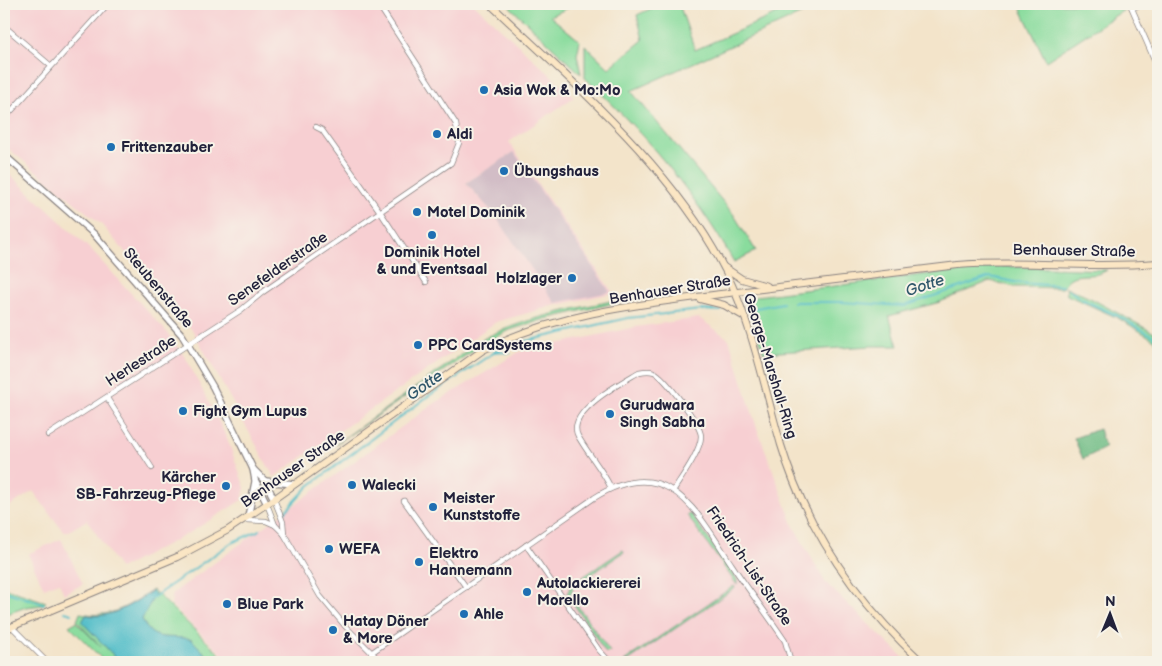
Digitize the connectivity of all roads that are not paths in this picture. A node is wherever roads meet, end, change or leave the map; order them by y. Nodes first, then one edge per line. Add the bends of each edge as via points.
1 (108, 4) edge
2 (378, 4) edge
3 (490, 4) edge
4 (1144, 4) edge
5 (1131, 6) edge
6 (4, 26) edge
7 (51, 66) junction
8 (1158, 68) edge
9 (4, 120) edge
10 (316, 127) dead end
11 (4, 155) edge
12 (381, 213) junction
13 (1158, 263) edge
14 (723, 266) junction
15 (426, 282) dead end
16 (774, 287) junction
17 (734, 292) junction
18 (694, 297) junction
19 (744, 317) junction
20 (188, 345) junction
21 (107, 398) junction
22 (48, 435) dead end
23 (152, 468) dead end
24 (253, 469) junction
25 (255, 480) junction
26 (265, 482) junction
27 (294, 484) junction
28 (611, 488) junction
29 (674, 491) junction
30 (274, 499) junction
31 (404, 501) dead end
32 (267, 504) junction
33 (246, 518) junction
34 (275, 525) junction
35 (284, 534) junction
36 (526, 545) junction
37 (466, 587) junction
38 (12, 626) junction
39 (4, 630) edge
40 (371, 653) junction
41 (47, 662) edge
42 (381, 662) edge
43 (610, 662) edge
44 (791, 662) edge
45 (922, 662) edge

1 - 7 street
2 - 12 street, Senefelderstraße via 451,116 459,143 452,163
3 - 14 main road, George-Marshall-Ring via 636,146 668,183
4 - 5 street
5 - 8 street
6 - 7 street
7 - 9 street
10 - 12 street via 322,130
11 - 20 street, Steubenstraße via 94,234
12 - 15 street
12 - 20 street, Senefelderstraße
13 - 16 main road, Benhauser Straße via 1099,266 991,263
14 - 16 main road via 747,281
14 - 17 main road, George-Marshall-Ring
16 - 17 main road, Benhauser Straße
17 - 18 main road, Benhauser Straße
17 - 19 main road, George-Marshall-Ring
18 - 19 main road via 724,305
18 - 27 main road, Benhauser Straße via 615,310 513,335 483,350
19 - 45 main road, George-Marshall-Ring via 781,445 804,507 838,569 860,598
20 - 21 street, Herlestraße
20 - 24 street, Steubenstraße via 213,386
21 - 22 street, Herlestraße
21 - 23 street, Herlestraße
24 - 25 street, Steubenstraße
24 - 26 street, Steubenstraße
25 - 32 street, Steubenstraße
25 - 33 street
26 - 27 street
26 - 30 street, Steubenstraße
27 - 30 main road, Benhauser Straße
28 - 29 street, Friedrich-List-Straße via 640,482
28 - 29 street via 577,435 575,424 582,412 639,372 653,371 662,377 701,436 697,450
28 - 36 street, Friedrich-List-Straße
29 - 44 street, Friedrich-List-Straße via 704,520 731,565 785,640
30 - 32 main road, Benhauser Straße
30 - 35 street
31 - 37 street
32 - 33 main road, Benhauser Straße
32 - 34 street
33 - 34 street, Benhauser Straße
33 - 38 main road, Benhauser Straße via 176,557
34 - 35 street
35 - 40 street via 320,596
36 - 37 street, Friedrich-List-Straße
36 - 43 street via 598,650
37 - 40 street, Friedrich-List-Straße
38 - 39 main road, Benhauser Straße
38 - 41 street
40 - 42 street

